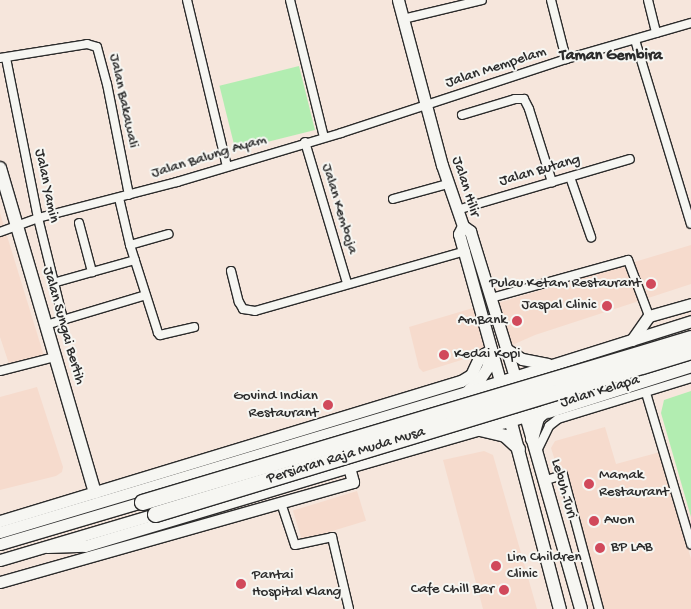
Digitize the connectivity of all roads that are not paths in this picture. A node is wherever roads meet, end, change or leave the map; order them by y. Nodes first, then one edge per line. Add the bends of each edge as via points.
1 (187, 0) edge
2 (290, 0) edge
3 (398, 0) edge
4 (482, 0) edge
5 (552, 0) edge
6 (648, 0) edge
7 (403, 19) junction
8 (691, 23) edge
9 (656, 33) junction
10 (635, 40) junction
11 (3, 58) edge
12 (566, 59) junction
13 (425, 106) junction
14 (462, 116) dead end
15 (324, 137) junction
16 (305, 142) junction
17 (630, 159) dead end
18 (227, 166) junction
19 (0, 168) edge
20 (570, 177) junction
21 (552, 182) junction
22 (448, 184) junction
23 (129, 195) junction
24 (119, 198) junction
25 (393, 199) dead end
26 (457, 210) junction
27 (38, 218) junction
28 (79, 224) dead end
29 (691, 224) edge
30 (17, 225) junction
31 (0, 232) edge
32 (168, 234) dead end
33 (591, 237) dead end
34 (130, 245) junction
35 (470, 250) junction
36 (135, 260) junction
37 (231, 271) dead end
38 (92, 272) junction
39 (53, 282) junction
40 (347, 283) junction
41 (146, 295) junction
42 (491, 298) junction
43 (691, 304) edge
44 (650, 316) junction
45 (64, 319) junction
46 (691, 321) edge
47 (46, 325) junction
48 (194, 327) dead end
49 (691, 338) edge
50 (632, 340) junction
51 (506, 349) junction
52 (491, 350) junction
53 (691, 351) edge
54 (589, 352) junction
55 (55, 357) junction
56 (552, 364) junction
57 (691, 364) edge
58 (0, 371) edge
59 (514, 377) junction
60 (691, 378) edge
61 (500, 382) junction
62 (466, 392) junction
63 (646, 392) junction
64 (444, 399) junction
65 (598, 400) junction
66 (547, 410) junction
67 (526, 416) junction
68 (511, 420) junction
69 (480, 430) junction
70 (456, 435) junction
71 (313, 437) junction
72 (532, 439) junction
73 (254, 444) junction
74 (519, 449) junction
75 (536, 454) junction
76 (349, 466) junction
77 (543, 480) junction
78 (95, 492) junction
79 (142, 502) joint
80 (281, 503) junction
81 (207, 509) junction
82 (155, 514) joint
83 (0, 521) edge
84 (204, 525) junction
85 (0, 532) edge
86 (0, 544) edge
87 (691, 544) edge
88 (47, 546) junction
89 (0, 560) edge
90 (0, 582) edge
91 (349, 609) edge
92 (560, 609) edge
93 (580, 609) edge
94 (599, 609) edge

1 - 18 street
2 - 15 street
3 - 7 main road, Jalan Hilir
4 - 7 street
5 - 12 street
6 - 9 street
7 - 13 main road, Jalan Hilir
8 - 9 street, Jalan Mempelam
9 - 10 street, Jalan Mempelam
10 - 12 street, Jalan Mempelam
10 - 29 street
11 - 23 street, Jalan Bakawali via 93,45 97,48
11 - 27 street, Jalan Yamin
12 - 13 street, Jalan Mempelam
13 - 15 street, Jalan Balung Ayam
13 - 22 main road, Jalan Hilir
14 - 21 street via 524,99
15 - 16 street, Jalan Balung Ayam
16 - 18 street, Jalan Balung Ayam
16 - 40 street, Jalan Kemboja
17 - 20 street, Jalan Butang
18 - 23 street, Jalan Balung Ayam
19 - 30 main road, Jalan Sungai Bertih
20 - 21 street, Jalan Butang
20 - 33 street
21 - 26 street, Jalan Butang
22 - 25 street
22 - 26 main road, Jalan Hilir
23 - 24 street, Jalan Balung Ayam
24 - 27 street, Jalan Balung Ayam
24 - 34 street
26 - 35 main road, Jalan Hilir via 466,228 460,234
27 - 30 street, Jalan Balung Ayam
27 - 39 street, Jalan Yamin
28 - 38 street
30 - 31 street, Jalan Balung Ayam
30 - 47 main road, Jalan Sungai Bertih
32 - 34 street
34 - 36 street
35 - 40 street
35 - 42 main road, Jalan Hilir
35 - 52 main road, Jalan Hilir
36 - 38 street
36 - 41 street
37 - 40 street via 239,302 249,312
38 - 39 street
39 - 45 street, Jalan Yamin
41 - 45 street
41 - 48 street via 160,335
42 - 44 street via 628,260
42 - 51 main road, Jalan Hilir
43 - 44 main road
44 - 50 main road
45 - 47 street
46 - 50 main road
47 - 55 main road, Jalan Sungai Bertih
49 - 79 highway, Persiaran Raja Muda Musa, bridge
50 - 54 main road
51 - 56 main road via 522,359
51 - 59 main road, Jalan Hilir
52 - 61 main road, Jalan Hilir
52 - 62 main road via 487,368
52 - 73 main road via 480,356 471,374 461,381
53 - 82 highway, Persiaran Raja Muda Musa, bridge
54 - 56 main road
54 - 65 main road via 573,364 569,376 572,388
55 - 58 street
55 - 78 main road, Jalan Sungai Bertih
56 - 59 main road
57 - 65 highway
59 - 61 main road
59 - 67 main road, Lebuh Turi
60 - 63 street, Jalan Kelapa
61 - 62 main road
61 - 68 main road
62 - 64 main road
63 - 65 street, Jalan Kelapa
63 - 87 street
64 - 70 main road via 470,400 476,405 476,418
64 - 71 main road
65 - 66 highway
65 - 75 street, Jalan Kelapa via 549,426
66 - 67 main road
66 - 72 main road via 538,418
67 - 68 main road
67 - 72 main road, Lebuh Turi
68 - 69 main road
68 - 74 main road
69 - 70 main road
69 - 74 main road via 505,436
70 - 76 main road
71 - 73 main road
71 - 85 main road
72 - 75 main road, Lebuh Turi
73 - 78 main road
74 - 92 main road
75 - 77 main road, Lebuh Turi
76 - 80 main road via 353,482
76 - 81 main road
77 - 93 main road, Lebuh Turi
77 - 94 street, Lebuh Turi via 563,475
78 - 83 main road
79 - 86 main road, Persiaran Raja Muda Musa
80 - 84 main road
80 - 91 street via 295,545 332,537
81 - 84 main road
81 - 88 main road via 85,546
82 - 88 main road, Persiaran Raja Muda Musa
84 - 90 main road
88 - 89 main road, Persiaran Raja Muda Musa

